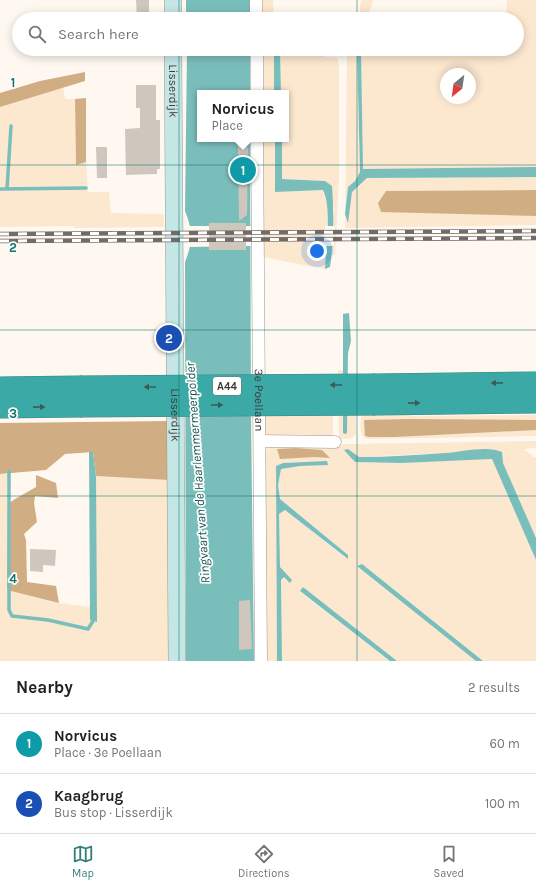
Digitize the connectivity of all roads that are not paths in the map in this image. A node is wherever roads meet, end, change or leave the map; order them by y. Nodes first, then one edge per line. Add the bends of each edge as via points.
1 (173, 0) edge
2 (256, 0) edge
3 (173, 12) edge
4 (256, 12) edge
5 (173, 56) edge
6 (256, 56) edge
7 (257, 90) edge
8 (257, 142) edge
9 (536, 383) edge
10 (0, 388) edge
11 (375, 394) junction
12 (80, 397) junction
13 (536, 402) edge
14 (0, 407) edge
15 (260, 441) junction
16 (335, 442) dead end
17 (177, 661) edge
18 (261, 661) edge

1 - 3 street
2 - 4 street
5 - 17 street, Lisserdijk
6 - 7 street
8 - 15 street, 3e Poellaan
9 -> 11 highway, A44
10 - 12 highway, A44
11 - 12 highway, A44, bridge
11 -> 13 highway, A44
14 -> 12 highway, A44
15 - 16 street
15 - 18 street, 3e Poellaan

